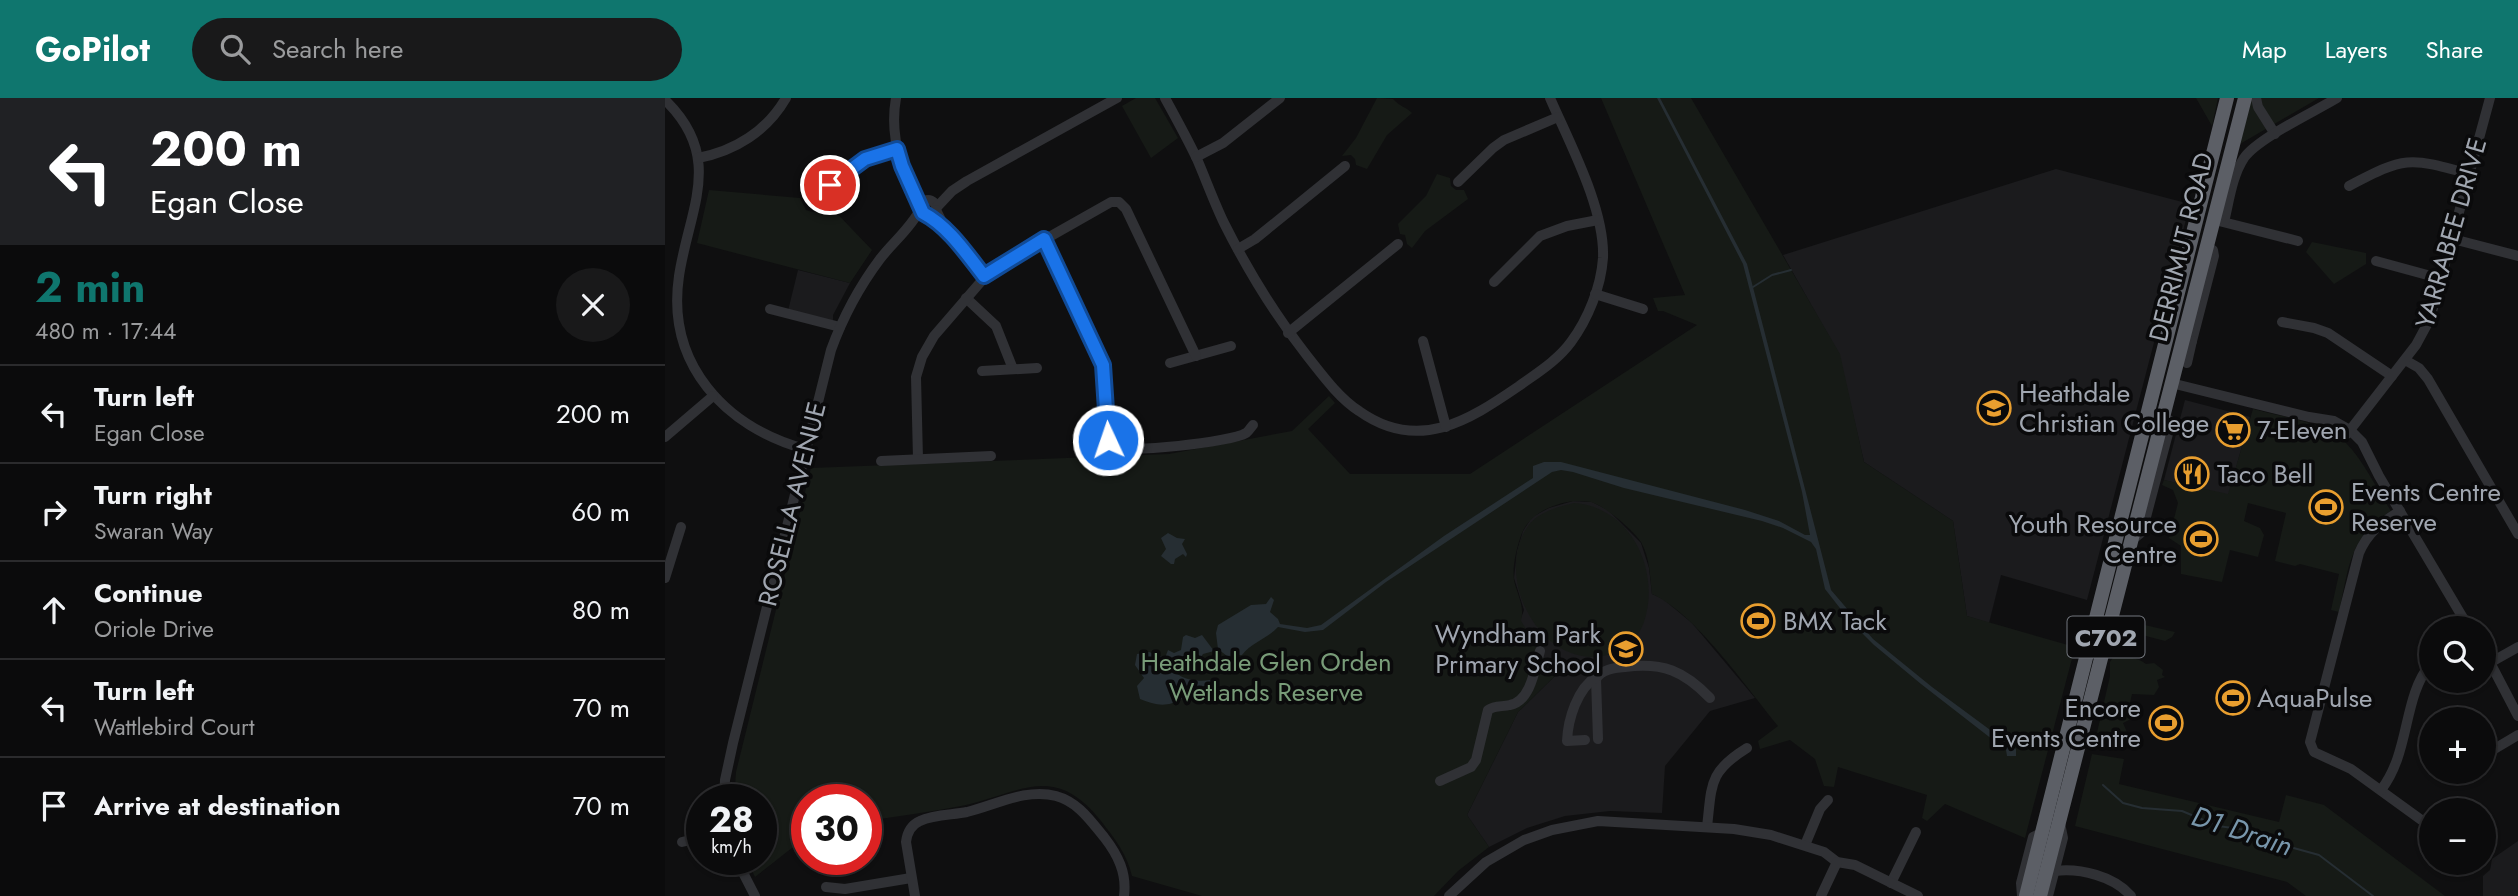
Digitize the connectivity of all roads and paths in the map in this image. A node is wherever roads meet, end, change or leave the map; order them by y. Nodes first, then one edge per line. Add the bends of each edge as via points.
1 (786, 98) edge
2 (896, 98) edge
3 (1117, 98) edge
4 (1165, 98) edge
5 (1280, 98) edge
6 (1550, 98) edge
7 (2227, 98) edge
8 (2245, 98) edge
9 (2256, 98) edge
10 (2337, 98) edge
11 (2490, 98) edge
12 (665, 100) edge
13 (1558, 117) junction
14 (2275, 134) junction
15 (897, 149) junction
16 (1196, 157) junction
17 (698, 158) junction
18 (1345, 166) dead end
19 (2470, 174) junction
20 (1458, 182) dead end
21 (2349, 186) dead end
22 (814, 198) dead end
23 (928, 208) junction
24 (2212, 219) junction
25 (1598, 220) junction
26 (1044, 239) junction
27 (2453, 239) junction
28 (2298, 241) dead end
29 (1398, 244) dead end
30 (2206, 247) junction
31 (1238, 249) junction
32 (2518, 256) edge
33 (2376, 261) dead end
34 (2186, 262) junction
35 (984, 276) junction
36 (2442, 279) junction
37 (1494, 282) dead end
38 (1595, 295) junction
39 (966, 298) junction
40 (769, 309) dead end
41 (1643, 309) dead end
42 (2282, 322) dead end
43 (840, 327) junction
44 (1289, 333) junction
45 (1423, 341) dead end
46 (2187, 341) junction
47 (1231, 346) dead end
48 (1196, 356) junction
49 (2405, 360) junction
50 (1170, 363) dead end
51 (2187, 363) dead end
52 (1037, 368) dead end
53 (1013, 369) junction
54 (982, 371) dead end
55 (2392, 376) junction
56 (2167, 380) junction
57 (713, 396) junction
58 (2162, 417) junction
59 (1253, 425) dead end
60 (1446, 427) junction
61 (2348, 433) junction
62 (665, 437) edge
63 (2142, 437) junction
64 (981, 444) dead end
65 (805, 449) junction
66 (918, 459) junction
67 (881, 461) dead end
68 (2400, 511) junction
69 (681, 527) dead end
70 (2518, 534) edge
71 (665, 578) edge
72 (2460, 616) edge
73 (2099, 635) junction
74 (2518, 647) edge
75 (1540, 651) dead end
76 (2496, 658) edge
77 (1597, 676) junction
78 (2496, 677) edge
79 (2419, 684) edge
80 (1710, 698) dead end
81 (2518, 716) edge
82 (2518, 735) edge
83 (1598, 739) dead end
84 (1585, 740) dead end
85 (1747, 748) dead end
86 (2496, 748) edge
87 (1440, 782) dead end
88 (726, 784) edge
89 (2381, 790) junction
90 (1828, 800) dead end
91 (2419, 818) edge
92 (2059, 820) junction
93 (1707, 827) junction
94 (1916, 832) dead end
95 (686, 841) edge
96 (682, 842) dead end
97 (1805, 845) junction
98 (1837, 862) junction
99 (2055, 871) junction
100 (744, 875) edge
101 (911, 878) junction
102 (1891, 883) junction
103 (827, 887) dead end
104 (755, 896) edge
105 (915, 896) edge
106 (1124, 896) edge
107 (1449, 896) edge
108 (1821, 896) edge
109 (1918, 896) edge
110 (2024, 896) edge
111 (2040, 896) edge
112 (2048, 896) edge
113 (2131, 896) edge

1 - 17 street via 770,120 747,139
2 - 15 street
3 - 23 street, ROSELLA AVENUE
4 - 16 street
5 - 16 street via 1223,143
6 - 13 street
7 - 24 highway, DERRIMUT ROAD / C702
8 - 24 highway, DERRIMUT ROAD / C702
9 - 14 street
10 - 14 street
11 - 19 street, YARRABEE DRIVE
12 - 17 street via 683,121
13 - 20 street via 1504,140
13 - 25 street
14 - 24 street via 2243,158
15 - 22 street via 865,159
15 - 23 street via 911,185
16 - 31 street
17 - 57 street via 699,196 673,285 685,344
18 - 31 street
19 - 21 street via 2404,161
19 - 27 street, YARRABEE DRIVE
23 - 35 street
23 - 43 street, ROSELLA AVENUE via 867,277
24 - 28 street
24 - 30 highway, DERRIMUT ROAD / C702
24 - 34 highway, DERRIMUT ROAD / C702
25 - 37 street via 1539,236
25 - 38 street via 1603,258
26 - 35 street
26 - 48 street via 1111,202 1121,203
26 - 59 street via 1103,365 1111,446 1122,450 1172,447 1242,435
27 - 32 street
27 - 36 street, YARRABEE DRIVE
29 - 44 street
30 - 34 highway via 2197,248
30 - 46 highway, DERRIMUT ROAD / C702
31 - 44 street
33 - 36 street
34 - 56 highway, DERRIMUT ROAD / C702
35 - 39 street
36 - 49 street, YARRABEE DRIVE via 2430,319
38 - 41 street
38 - 60 street via 1571,343 1550,364 1480,411
39 - 53 street via 996,327
39 - 66 street via 933,335 920,364 915,392
40 - 43 street
42 - 55 street via 2328,332
43 - 65 street, ROSELLA AVENUE
44 - 60 street via 1320,373 1361,413 1409,430
45 - 60 street
46 - 51 street
46 - 56 highway, DERRIMUT ROAD / C702
47 - 48 street
48 - 50 street
49 - 55 street, YARRABEE DRIVE
49 - 70 street via 2428,379
52 - 53 street
53 - 54 street
55 - 61 street, YARRABEE DRIVE
56 - 58 highway, DERRIMUT ROAD / C702
56 - 61 street via 2334,421
56 - 63 highway, DERRIMUT ROAD / C702
57 - 62 street
57 - 65 street via 753,429
58 - 63 highway via 2152,421
58 - 73 highway, DERRIMUT ROAD / C702 via 2131,541
61 - 68 street via 2367,449
63 - 73 highway, DERRIMUT ROAD / C702
64 - 66 street via 986,457
65 - 88 street, ROSELLA AVENUE
66 - 67 street
68 - 72 street
68 - 89 street via 2375,527 2359,553 2310,742 2314,752
69 - 71 street
73 - 92 highway, DERRIMUT ROAD / C702
73 - 110 highway, DERRIMUT ROAD / C702
74 - 76 street
75 - 87 street via 1530,685 1518,703 1488,710 1479,754 1471,767
77 - 80 street via 1615,668 1663,666
77 - 83 street
77 - 84 street via 1580,695 1569,724 1567,741
78 - 81 street
79 - 89 street via 2395,769
82 - 86 street
85 - 93 street via 1719,769 1712,785
89 - 91 street
90 - 97 street
92 - 99 street via 2063,838
92 - 111 highway, DERRIMUT ROAD / C702
93 - 97 street via 1771,835
93 - 107 street via 1598,821 1552,830 1502,851
94 - 102 street
95 - 96 street
97 - 98 street
98 - 102 street via 1855,865
98 - 108 street
99 - 112 street
99 - 113 street via 2070,869 2111,881
100 - 104 street
101 - 103 street via 845,890
101 - 105 street
101 - 106 street via 907,837 918,822 1027,794 1046,794 1079,808 1112,847 1123,869
102 - 109 street

